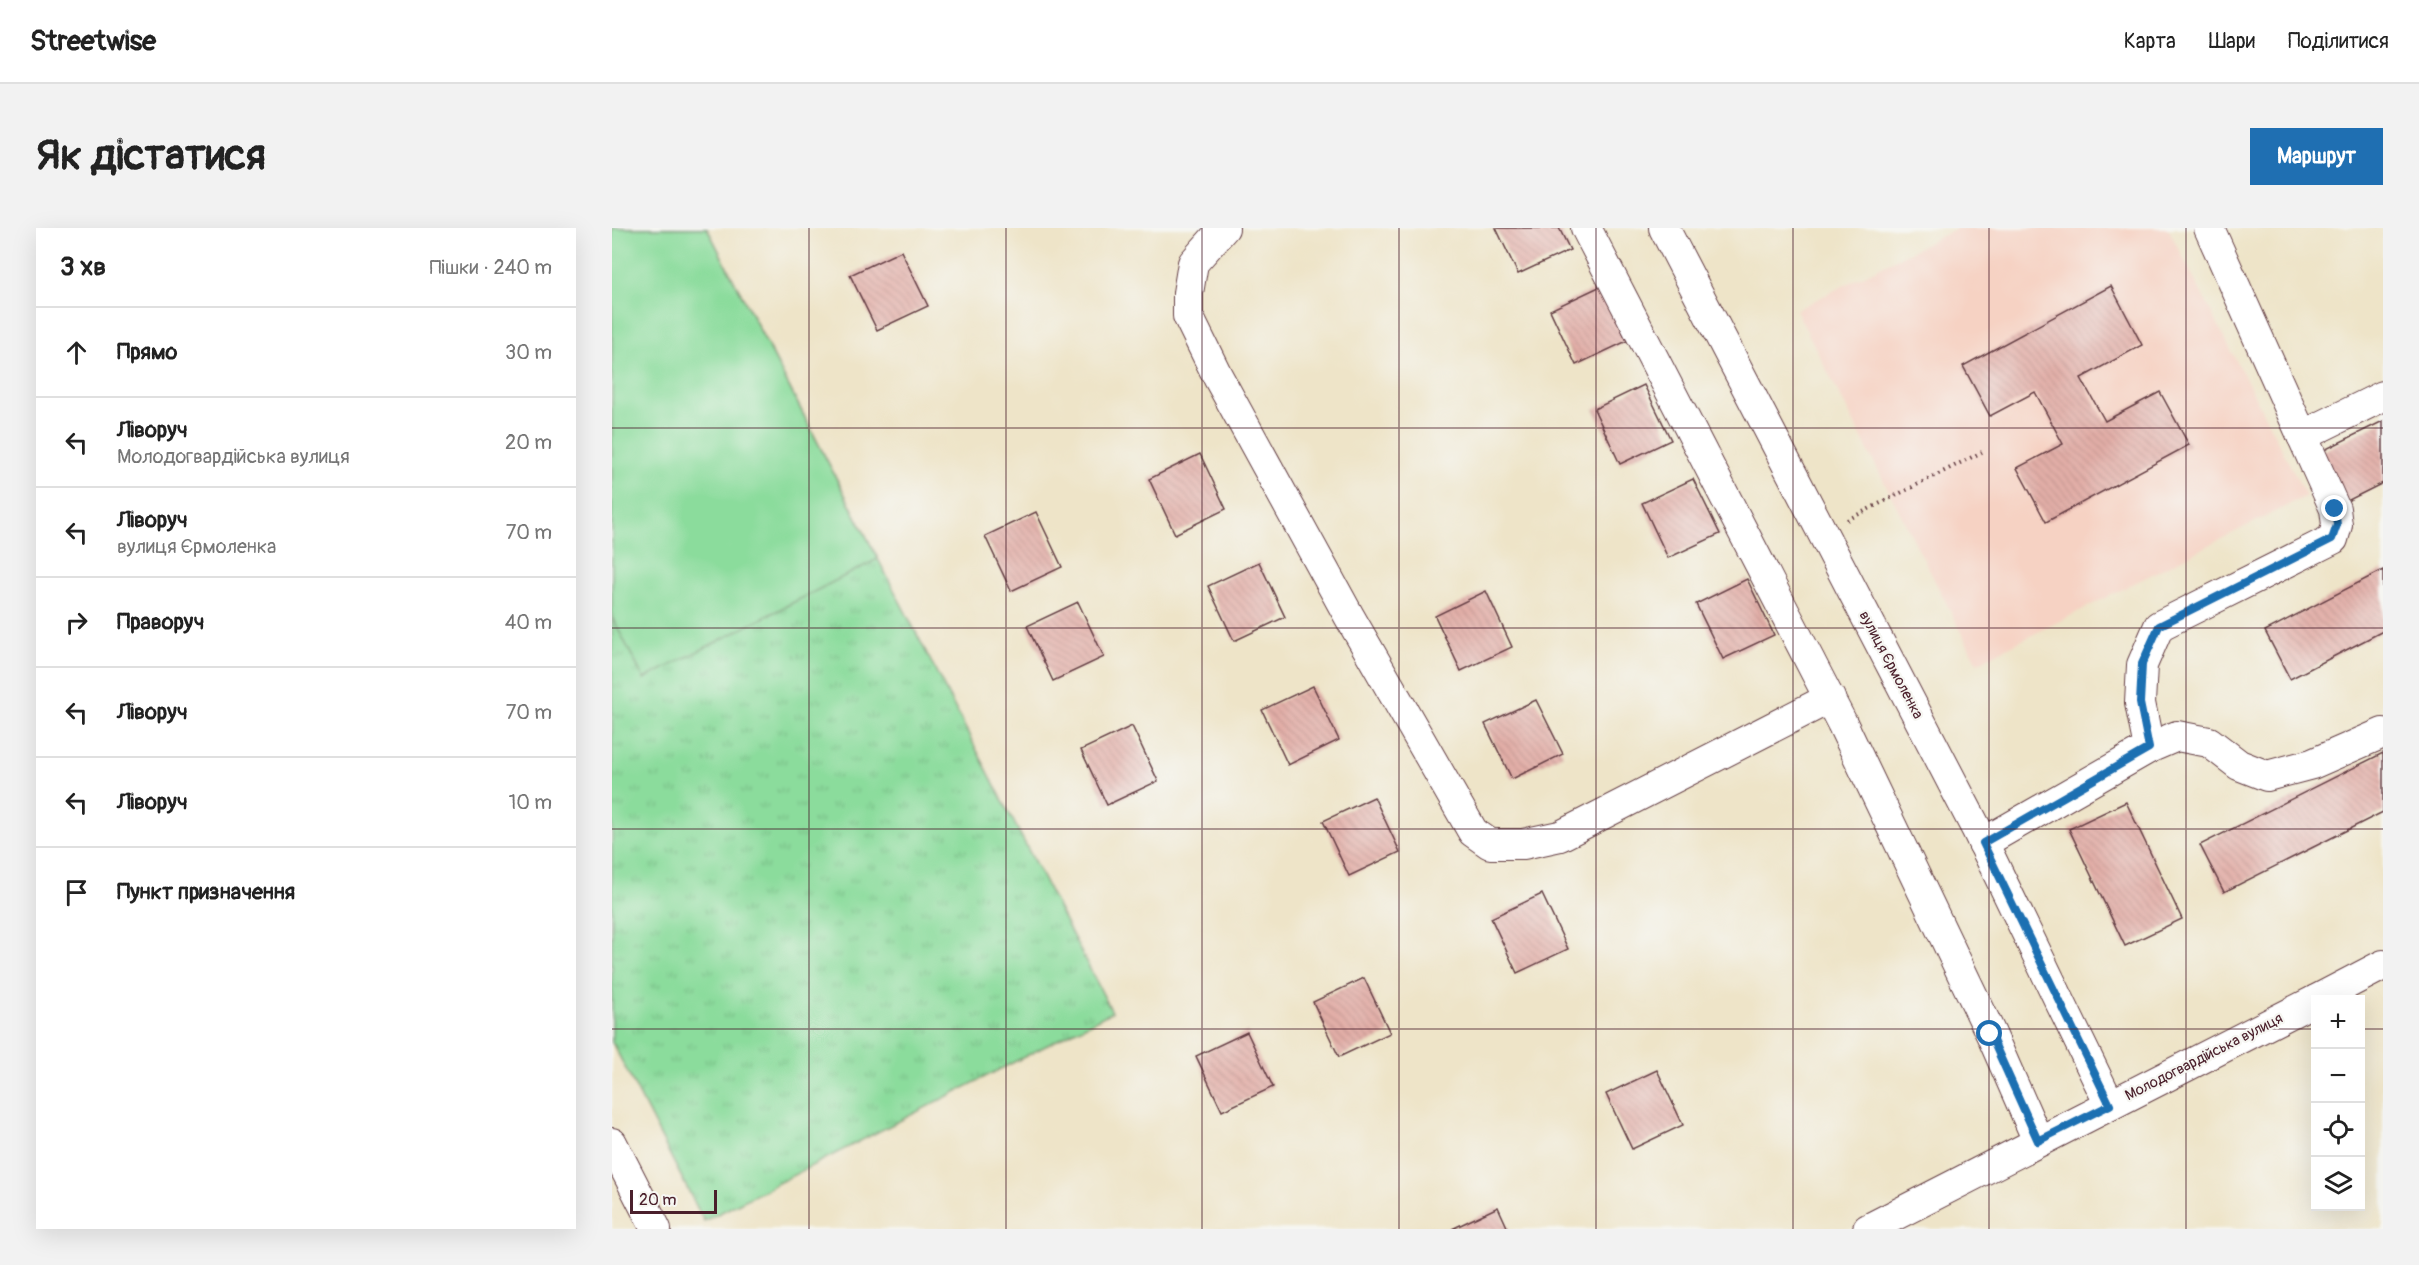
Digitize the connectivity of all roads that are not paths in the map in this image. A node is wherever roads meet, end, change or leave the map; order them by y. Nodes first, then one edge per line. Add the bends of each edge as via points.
1 (1224, 228) edge
2 (1586, 228) edge
3 (1664, 228) edge
4 (2210, 228) edge
5 (2383, 396) edge
6 (2302, 436) junction
7 (1830, 698) junction
8 (2383, 733) edge
9 (2149, 748) junction
10 (1983, 843) junction
11 (2383, 965) edge
12 (2326, 995) edge
13 (2311, 1003) edge
14 (2110, 1105) junction
15 (2038, 1141) junction
16 (612, 1143) edge
17 (656, 1229) edge
18 (1868, 1229) edge

1 - 7 street via 1193,263 1188,316 1349,616 1473,832 1490,844 1523,844 1560,836
2 - 7 street
3 - 10 street, вулиця Єрмоленка
4 - 6 street
5 - 6 street
6 - 9 street via 2335,509 2337,525 2332,539 2159,626 2142,664 2140,703
7 - 15 street
8 - 9 street via 2312,764 2266,776 2239,765 2209,742 2177,736
9 - 10 street
10 - 14 street, вулиця Єрмоленка
11 - 12 street, Молодогвардійська вулиця
13 - 14 street, Молодогвардійська вулиця
14 - 15 street, Молодогвардійська вулиця
15 - 18 street, Молодогвардійська вулиця
16 - 17 street

